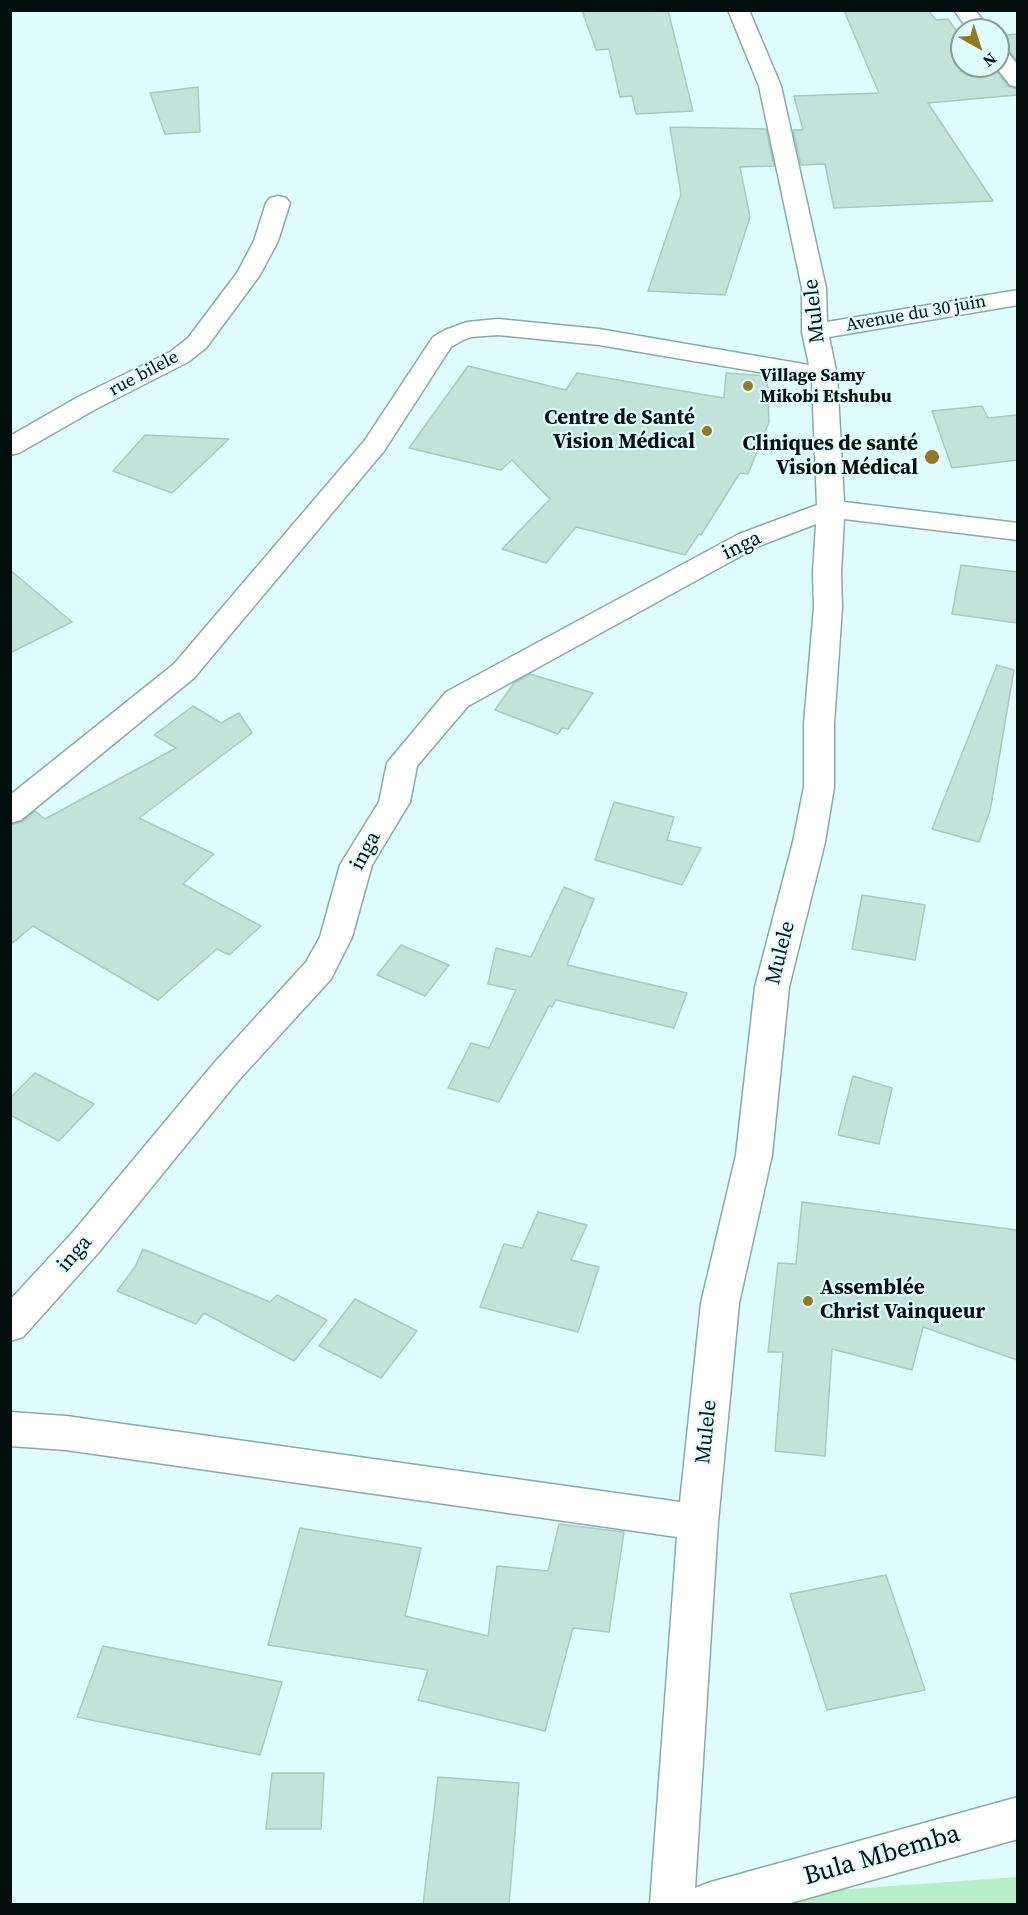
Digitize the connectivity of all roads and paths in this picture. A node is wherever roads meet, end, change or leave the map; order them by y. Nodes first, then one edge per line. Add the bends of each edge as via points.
1 (738, 10) edge
2 (278, 203) dead end
3 (1017, 297) edge
4 (815, 332) junction
5 (824, 375) junction
6 (10, 447) edge
7 (831, 509) junction
8 (1017, 531) edge
9 (10, 812) edge
10 (10, 1326) edge
11 (10, 1429) edge
12 (698, 1522) junction
13 (1017, 1818) edge
14 (672, 1905) edge
15 (711, 1905) edge

1 - 4 street, Mulele via 770,86 814,288
2 - 6 street, rue bilele via 266,241 248,275 197,343 179,357
3 - 4 street, Avenue du 30 juin
4 - 5 street, Mulele
5 - 7 street, Mulele
5 - 9 street via 599,337 498,327 454,334 442,342 375,445 183,671
7 - 8 street
7 - 10 street, inga via 749,540 458,699 402,763 394,802 356,865 336,937 320,970 226,1072 86,1242
7 - 12 street, Mulele via 819,787 772,987 754,1155 720,1303
11 - 12 street via 66,1433
12 - 14 street, Mulele
13 - 15 street, Bula Mbemba

